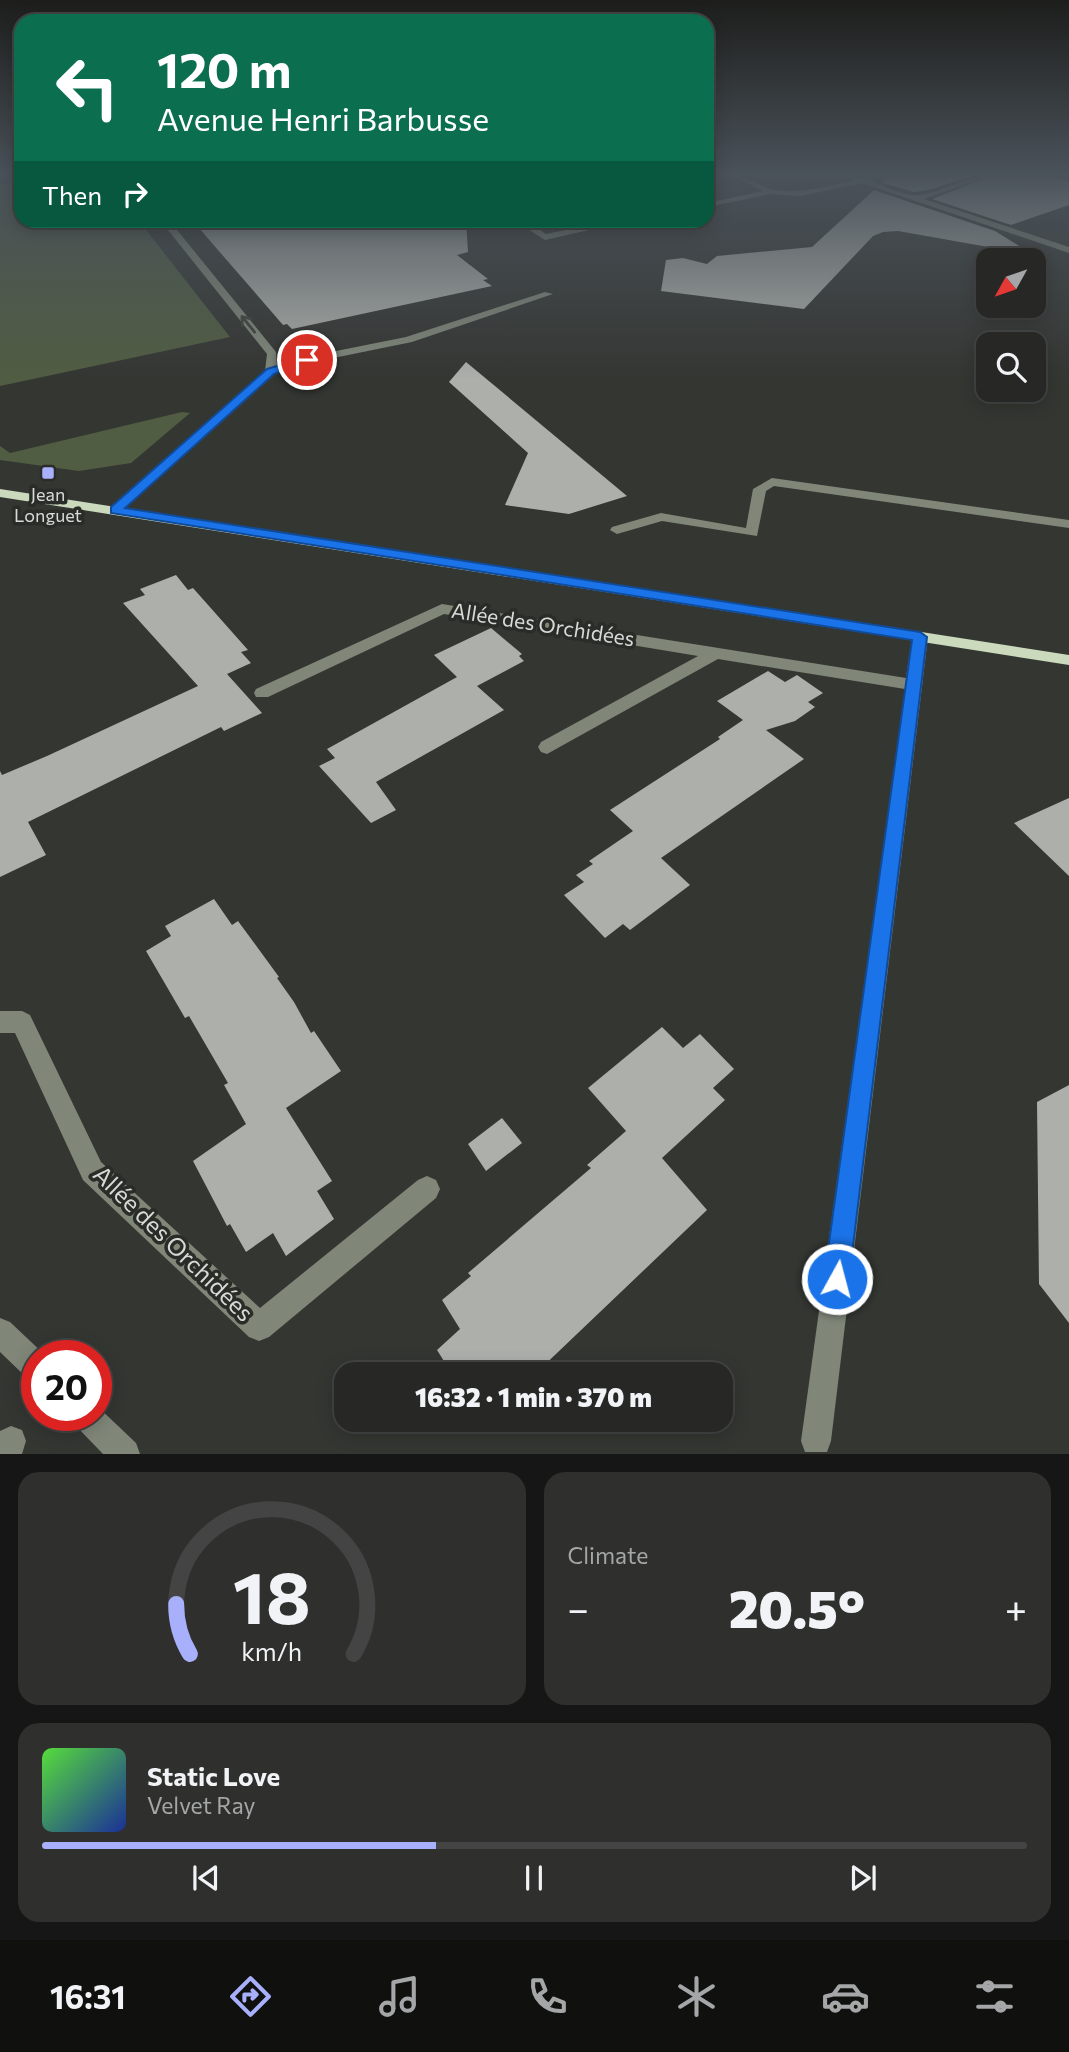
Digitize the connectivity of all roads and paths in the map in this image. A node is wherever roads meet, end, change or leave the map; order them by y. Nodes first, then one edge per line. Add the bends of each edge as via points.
1 (183, 244) edge
2 (1050, 244) edge
3 (1069, 250) edge
4 (548, 294) dead end
5 (271, 372) junction
6 (0, 493) edge
7 (115, 510) junction
8 (1069, 524) edge
9 (617, 530) dead end
10 (920, 637) junction
11 (716, 653) junction
12 (1069, 660) edge
13 (914, 685) junction
14 (262, 693) dead end
15 (547, 747) dead end
16 (0, 1022) edge
17 (427, 1189) dead end
18 (0, 1332) edge
19 (21, 1352) edge
20 (101, 1431) edge
21 (816, 1441) dead end
22 (125, 1454) edge

5 -> 1 street via 272,354
2 - 3 street
4 - 5 street via 408,340 296,362
5 - 7 street
6 - 7 main road
7 - 10 main road
8 - 9 street via 772,482 760,489 752,533 661,517
10 - 12 main road
10 - 13 street
11 - 13 street, Allée des Orchidées
11 - 14 street, Allée des Orchidées via 442,609
11 - 15 street
13 - 21 street
16 - 17 street, Allée des Orchidées via 22,1022 92,1171 259,1327
18 - 19 street
20 - 22 street

